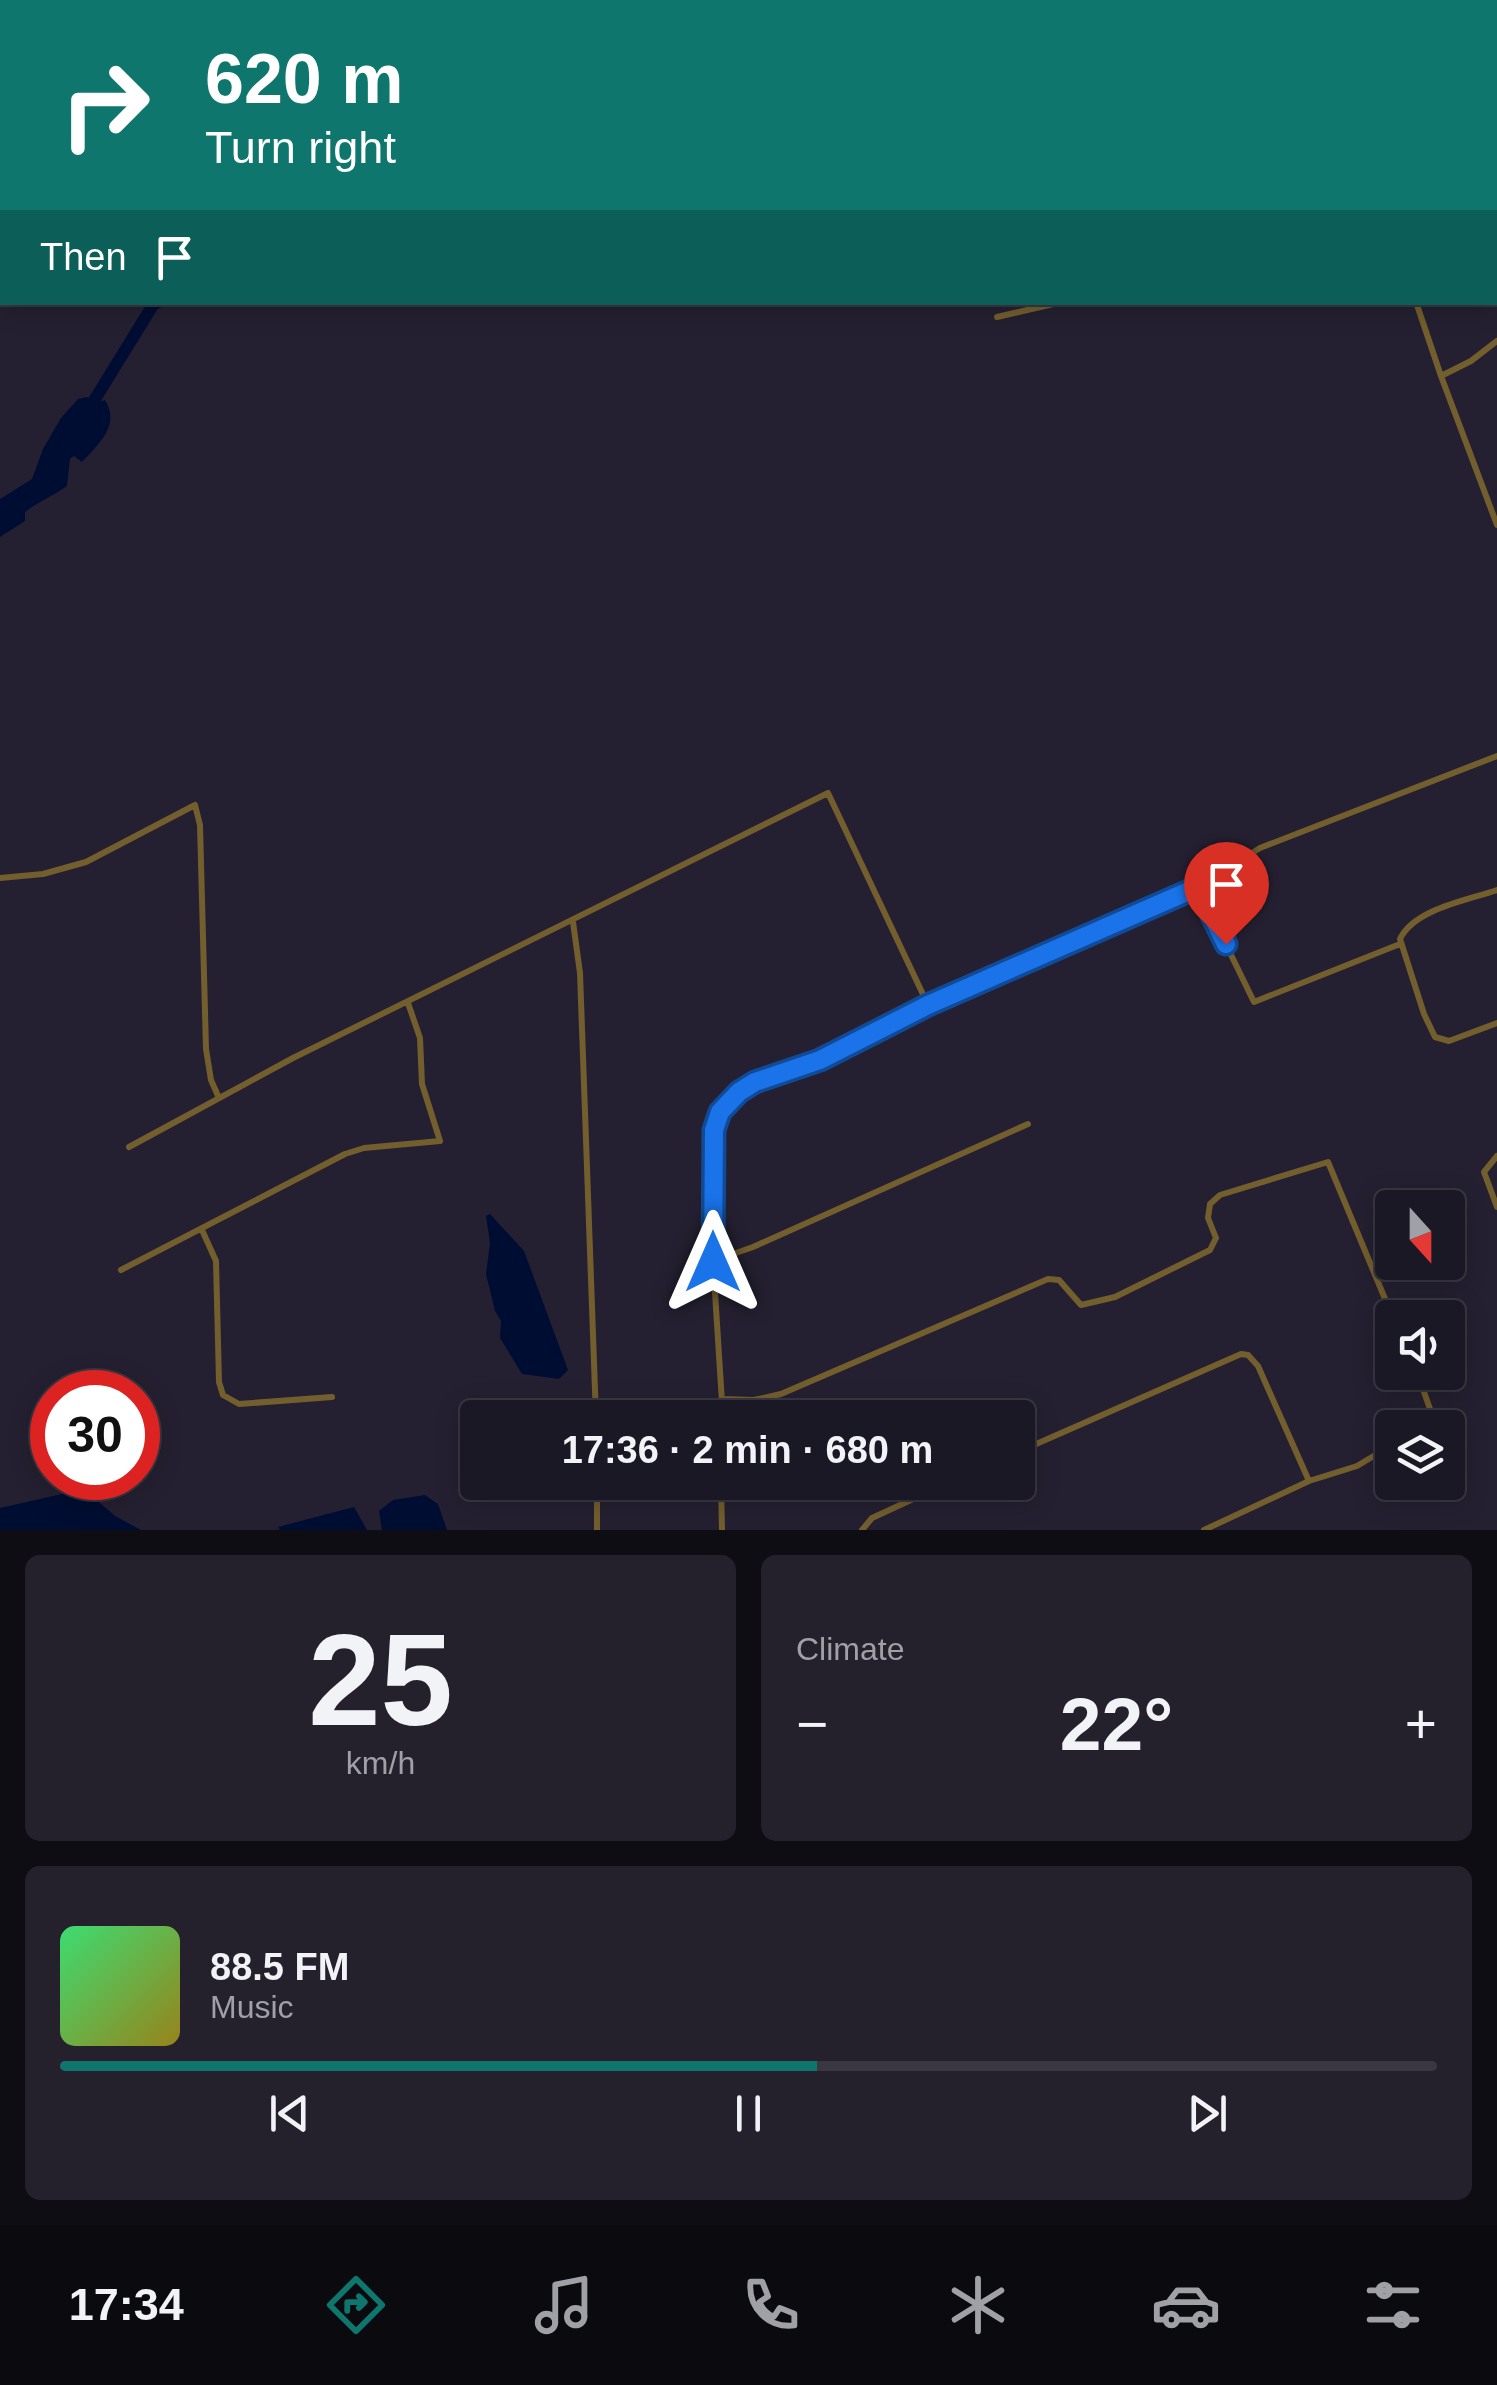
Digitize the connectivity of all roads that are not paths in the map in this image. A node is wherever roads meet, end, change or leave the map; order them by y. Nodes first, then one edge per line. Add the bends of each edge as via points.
1 (1049, 305) edge
2 (1417, 305) edge
3 (997, 317) dead end
4 (1497, 340) edge
5 (1442, 376) junction
6 (1497, 524) edge
7 (1497, 756) edge
8 (0, 878) edge
9 (1198, 887) junction
10 (1497, 890) edge
11 (572, 922) junction
12 (1400, 944) junction
13 (408, 1003) junction
14 (928, 1005) junction
15 (1497, 1023) edge
16 (220, 1098) junction
17 (1028, 1124) dead end
18 (129, 1147) dead end
19 (1497, 1156) edge
20 (1497, 1207) edge
21 (202, 1230) junction
22 (713, 1262) junction
23 (121, 1270) dead end
24 (1386, 1300) edge
25 (332, 1397) dead end
26 (723, 1399) joint
27 (595, 1400) edge
28 (1035, 1445) edge
29 (1375, 1455) edge
30 (1309, 1481) junction
31 (597, 1500) edge
32 (721, 1500) edge
33 (911, 1500) edge
34 (597, 1530) edge
35 (722, 1530) edge
36 (862, 1530) edge
37 (1204, 1530) edge

1 - 3 street
2 - 5 street
4 - 5 street
5 - 6 street
7 - 9 street via 1260,848
8 - 16 street via 86,862 195,804 206,1050
9 - 12 street via 1254,1002
9 - 14 street
10 - 12 street via 1412,922
11 - 13 street
11 - 14 street via 828,793
11 - 27 street via 580,973
12 - 15 street via 1435,1037 1448,1041
13 - 16 street
13 - 21 street via 440,1141 355,1150
14 - 22 street via 820,1060 755,1082 727,1102 714,1130
16 - 18 street
17 - 22 street
19 - 20 street via 1484,1172
21 - 23 street
21 - 25 street via 216,1261 223,1396 239,1404
22 - 26 street
24 - 26 street via 1328,1162 1220,1196 1210,1204 1216,1238 1210,1250 1114,1297 1081,1304 1059,1280 1048,1278 781,1394
28 - 30 street via 1242,1354 1258,1366
29 - 30 street
30 - 37 street
31 - 34 street
32 - 35 street
33 - 36 street via 872,1518

